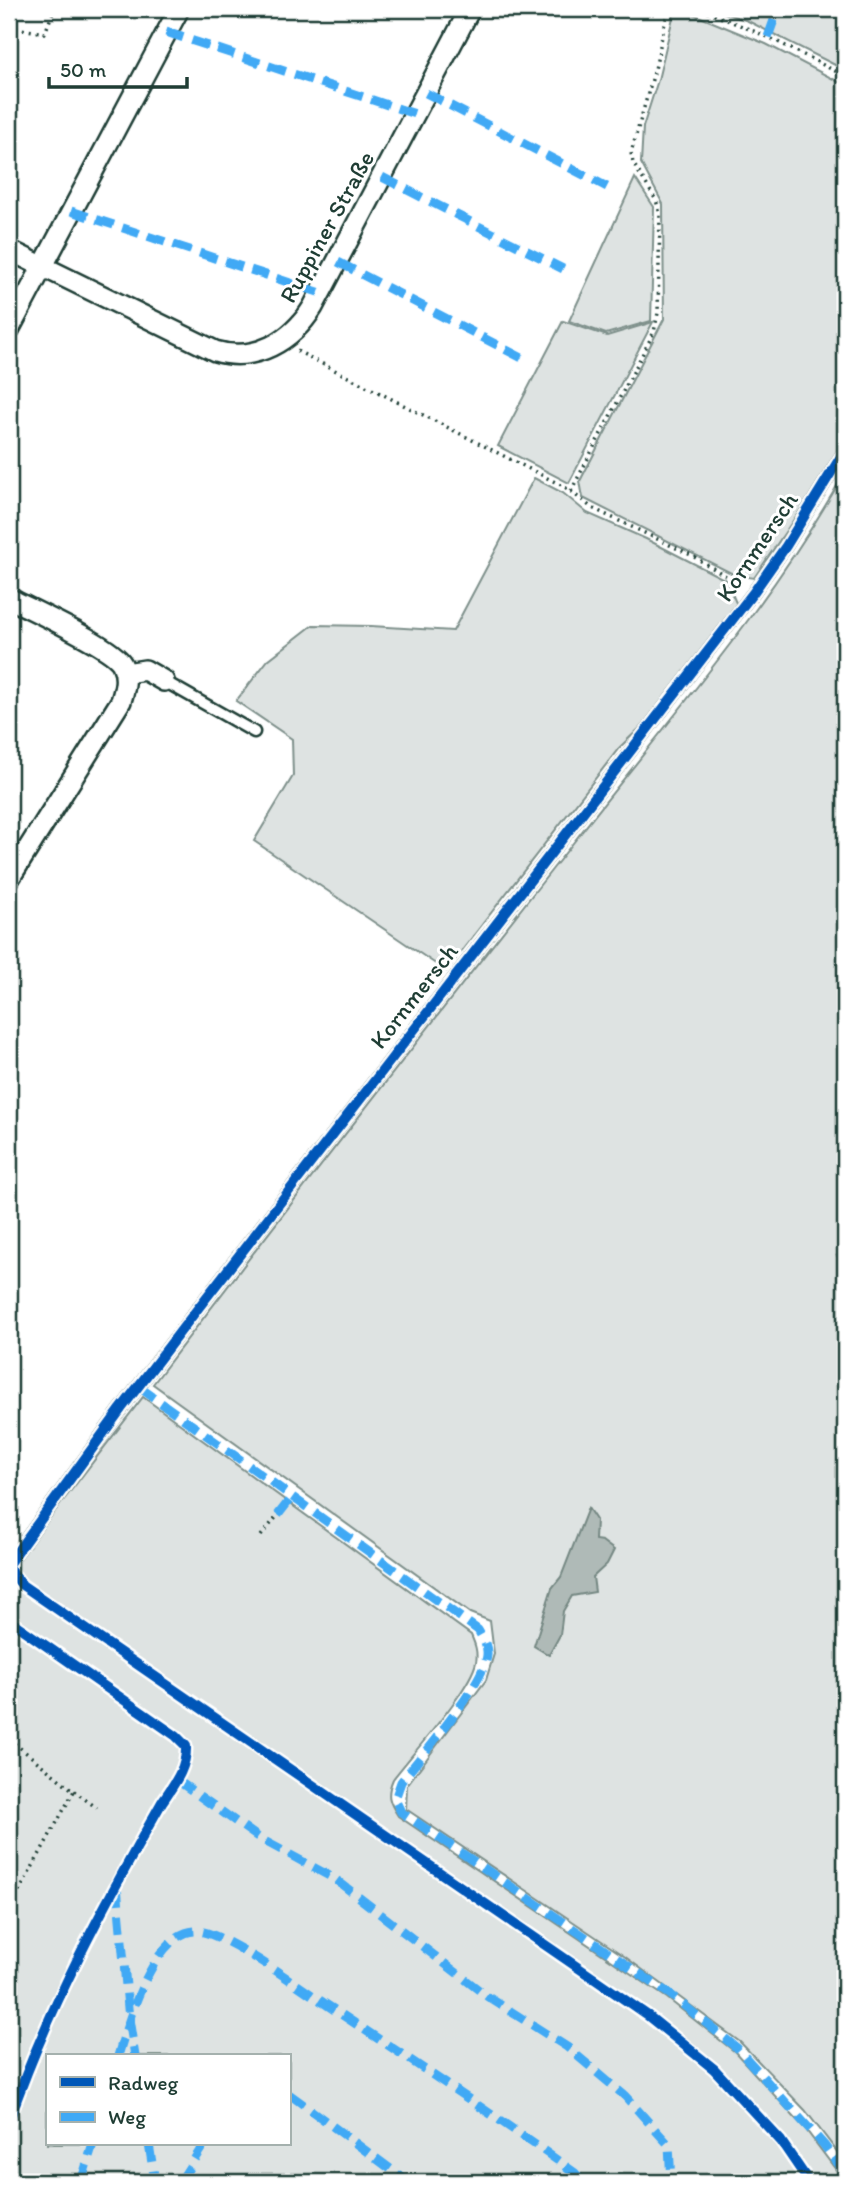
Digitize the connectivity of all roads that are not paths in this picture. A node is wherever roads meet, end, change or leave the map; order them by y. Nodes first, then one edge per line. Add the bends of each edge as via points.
1 (179, 9) edge
2 (470, 9) edge
3 (9, 250) edge
4 (42, 267) junction
5 (9, 330) edge
6 (845, 450) edge
7 (9, 598) edge
8 (126, 673) junction
9 (164, 681) joint
10 (254, 732) dead end
11 (9, 878) edge
12 (9, 1563) edge

1 - 4 street
2 - 4 street, Ruppiner Straße via 313,307 279,342 250,353 215,351
3 - 4 street, Ruppiner Straße
4 - 5 street
6 - 12 lane, Kornmersch via 753,593 199,1307
7 - 8 street via 114,654
8 - 9 street via 145,670
8 - 11 street via 121,701
9 - 10 lane

